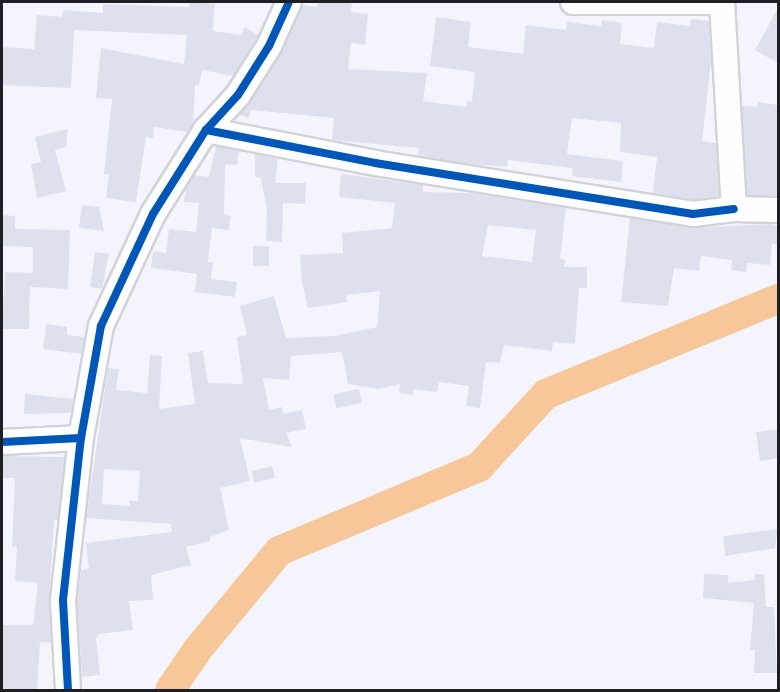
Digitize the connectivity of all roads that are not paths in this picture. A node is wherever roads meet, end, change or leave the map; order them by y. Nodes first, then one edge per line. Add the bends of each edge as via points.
1 (289, 2) edge
2 (573, 2) edge
3 (721, 2) edge
4 (206, 130) junction
5 (734, 209) junction
6 (778, 210) edge
7 (81, 438) junction
8 (2, 442) edge
9 (68, 690) edge

1 - 4 street via 263,56 238,95
2 - 3 street
3 - 5 street
4 - 5 street via 375,163 693,214
4 - 7 street via 153,214 101,326
5 - 6 street
7 - 8 street
7 - 9 street via 63,600

